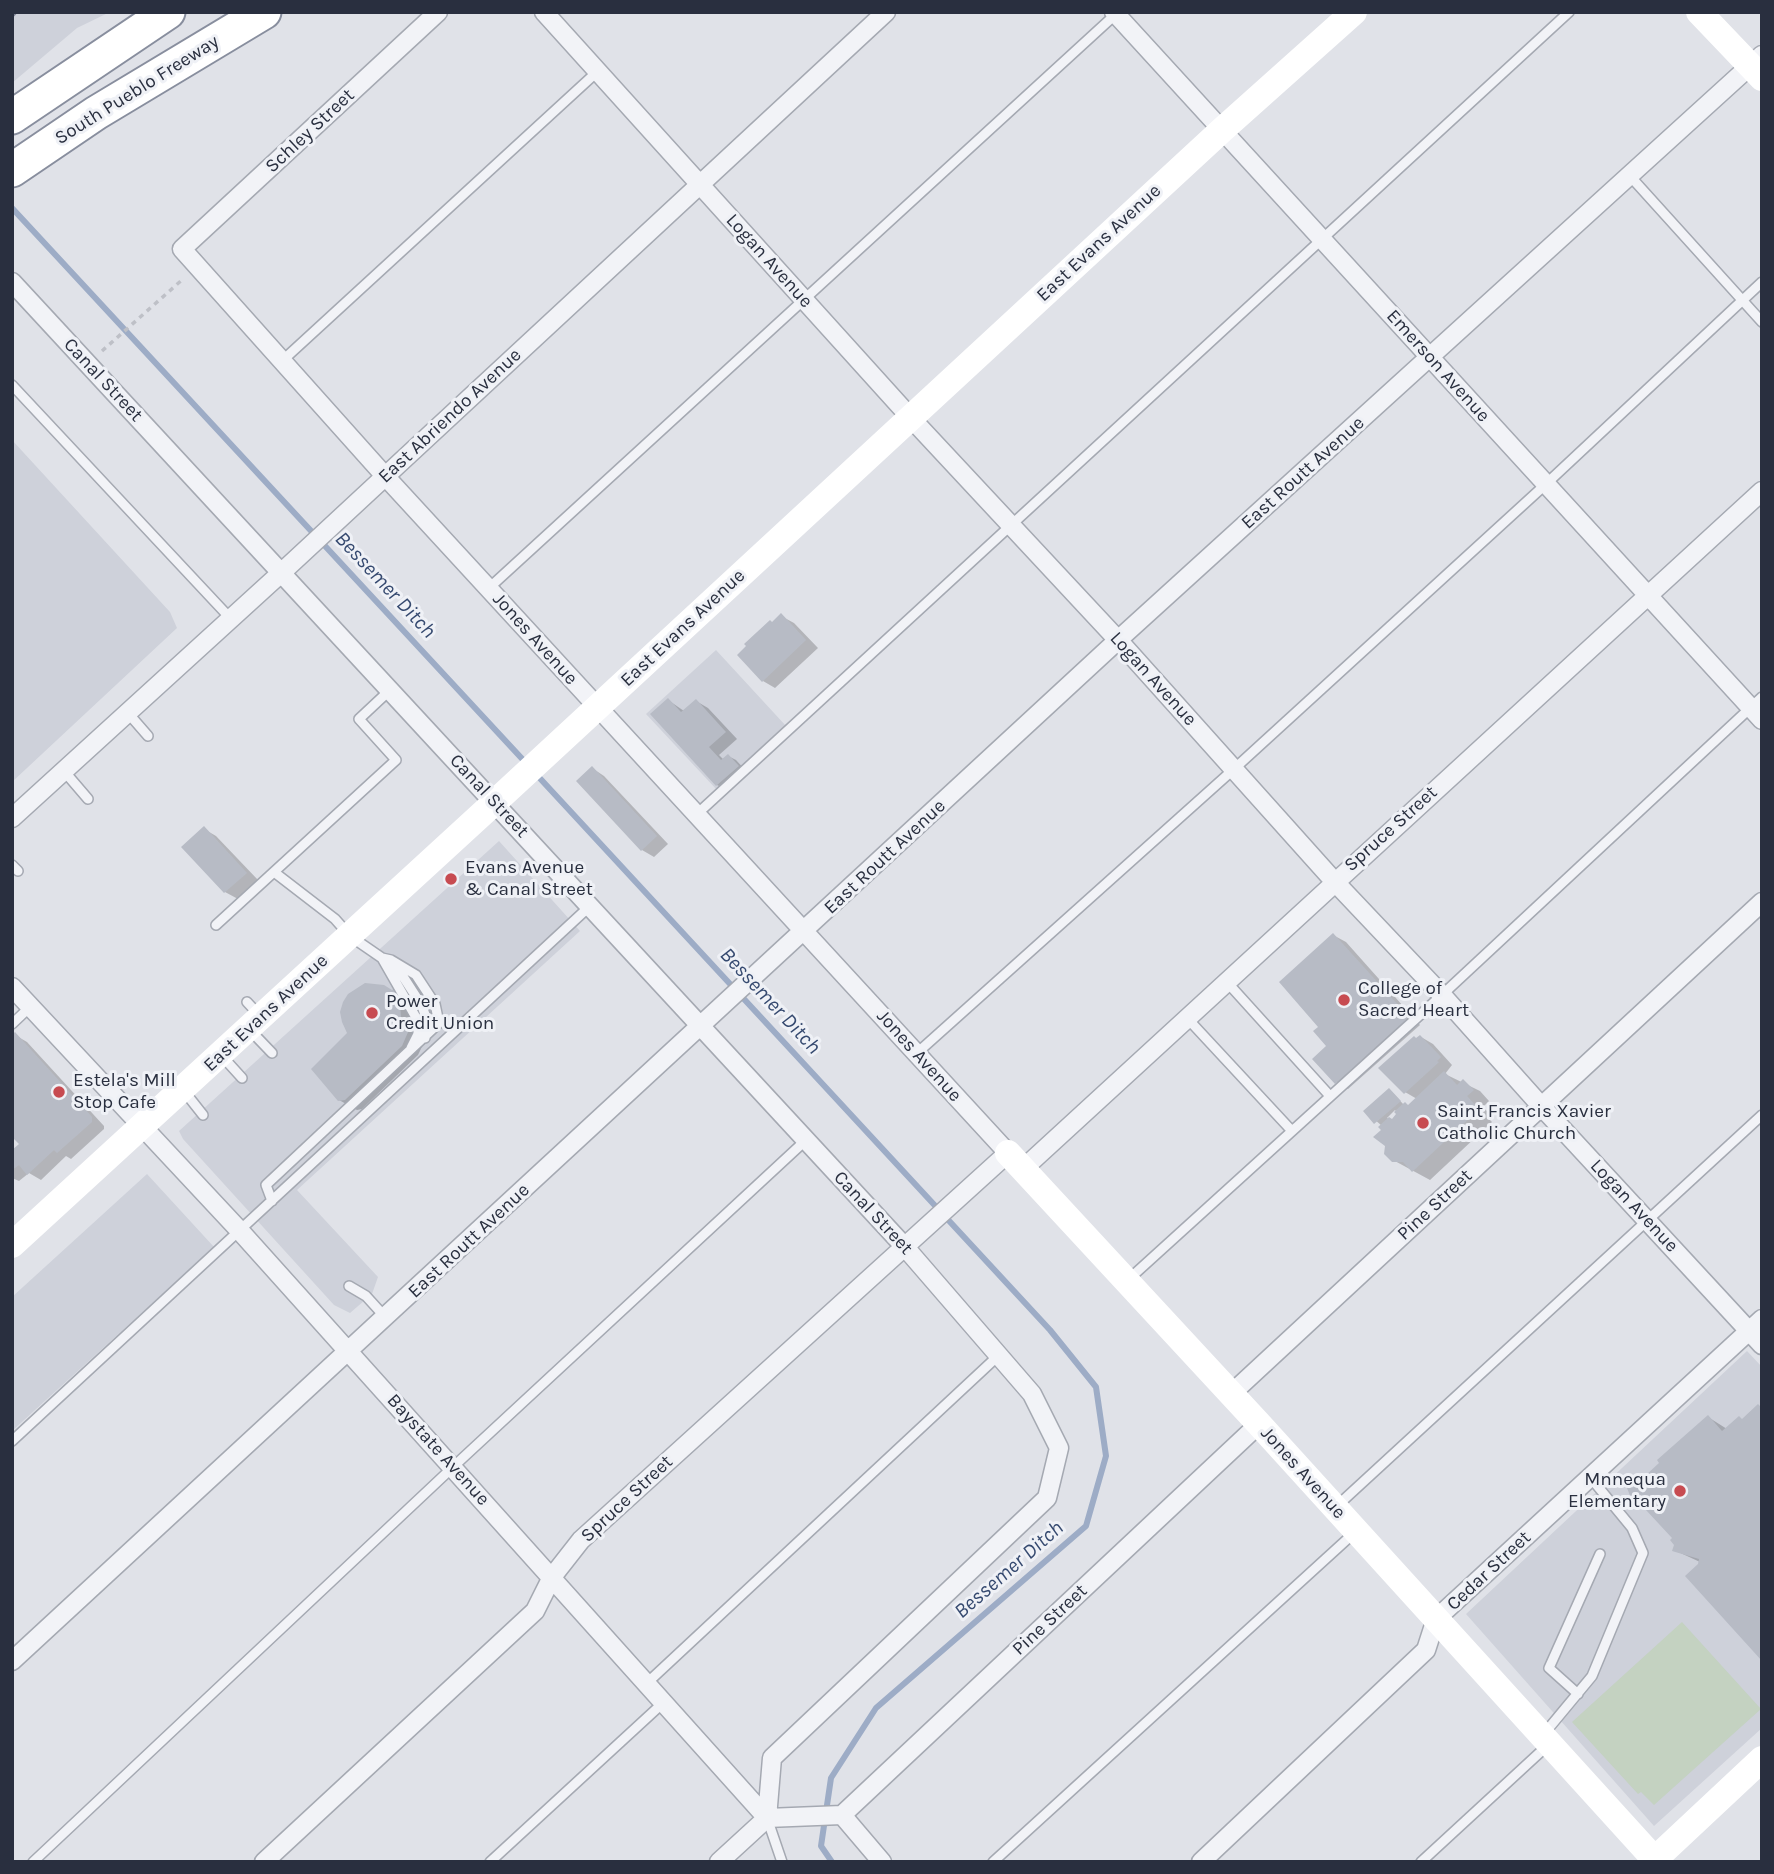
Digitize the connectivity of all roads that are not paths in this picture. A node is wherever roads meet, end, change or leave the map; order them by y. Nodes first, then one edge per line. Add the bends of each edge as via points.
1 (168, 12) edge
2 (264, 12) edge
3 (438, 12) edge
4 (544, 12) edge
5 (886, 12) edge
6 (1354, 12) edge
7 (1569, 12) edge
8 (1699, 12) edge
9 (1116, 13) edge
10 (1758, 67) edge
11 (598, 71) junction
12 (12, 117) edge
13 (1222, 130) junction
14 (12, 170) edge
15 (1630, 176) junction
16 (701, 186) junction
17 (1322, 239) junction
18 (182, 249) joint
19 (12, 282) edge
20 (1762, 282) edge
21 (805, 301) junction
22 (1742, 301) junction
23 (1762, 322) edge
24 (1430, 357) junction
25 (282, 361) junction
26 (12, 385) edge
27 (910, 417) junction
28 (385, 476) junction
29 (1546, 484) junction
30 (1762, 491) edge
31 (1011, 525) junction
32 (281, 573) junction
33 (488, 589) junction
34 (1648, 595) junction
35 (231, 619) junction
36 (1118, 640) junction
37 (390, 690) junction
38 (598, 708) junction
39 (1758, 708) edge
40 (128, 713) junction
41 (148, 736) dead end
42 (1234, 769) junction
43 (64, 771) junction
44 (89, 799) dead end
45 (495, 802) junction
46 (697, 814) junction
47 (12, 818) edge
48 (274, 872) junction
49 (1334, 881) junction
50 (1762, 902) edge
51 (590, 906) junction
52 (216, 925) dead end
53 (805, 931) junction
54 (350, 936) junction
55 (382, 958) junction
56 (1226, 981) junction
57 (14, 991) edge
58 (1442, 995) junction
59 (31, 1006) junction
60 (252, 1016) junction
61 (1186, 1018) junction
62 (12, 1024) edge
63 (700, 1026) junction
64 (272, 1053) dead end
65 (408, 1054) junction
66 (917, 1054) junction
67 (220, 1055) junction
68 (242, 1078) dead end
69 (183, 1090) junction
70 (1330, 1096) junction
71 (1542, 1107) junction
72 (203, 1115) dead end
73 (1762, 1115) edge
74 (142, 1126) junction
75 (1292, 1131) junction
76 (806, 1140) junction
77 (1015, 1161) junction
78 (272, 1201) junction
79 (1647, 1220) junction
80 (240, 1231) junction
81 (15, 1236) edge
82 (904, 1246) junction
83 (1127, 1281) junction
84 (349, 1286) dead end
85 (386, 1318) junction
86 (1755, 1325) edge
87 (1762, 1345) edge
88 (349, 1352) junction
89 (999, 1355) junction
90 (1231, 1394) junction
91 (1258, 1424) junction
92 (12, 1441) edge
93 (453, 1467) junction
94 (1590, 1477) junction
95 (1334, 1508) junction
96 (1356, 1532) junction
97 (1600, 1554) dead end
98 (552, 1577) junction
99 (1436, 1619) junction
100 (12, 1661) edge
101 (647, 1683) junction
102 (1577, 1694) junction
103 (664, 1702) junction
104 (1546, 1740) junction
105 (1762, 1759) edge
106 (842, 1815) junction
107 (767, 1818) junction
108 (1654, 1861) edge
109 (33, 1862) edge
110 (264, 1862) edge
111 (490, 1862) edge
112 (719, 1862) edge
113 (782, 1862) edge
114 (882, 1862) edge
115 (993, 1862) edge
116 (1201, 1862) edge
117 (1421, 1862) edge

1 - 12 highway
2 - 14 highway, South Pueblo Freeway via 96,113
3 - 18 street, Schley Street
4 - 11 street, Logan Avenue
5 - 16 street, East Abriendo Avenue
6 - 13 street, East Evans Avenue
7 - 17 lane
8 - 10 street
9 - 13 street, Emerson Avenue
9 - 21 lane
10 - 15 street, East Routt Avenue
11 - 16 street, Logan Avenue
11 - 25 lane
13 - 17 street, Emerson Avenue
13 - 27 street, East Evans Avenue
15 - 22 lane
15 - 24 street, East Routt Avenue
16 - 21 street, Logan Avenue
16 - 28 street, East Abriendo Avenue
17 - 24 street, Emerson Avenue
17 - 31 lane
18 - 25 street, Jones Avenue
19 - 32 street, Canal Street
20 - 22 lane
21 - 27 street, Logan Avenue
21 - 33 lane
22 - 23 lane
22 - 29 lane
24 - 29 street, Emerson Avenue
24 - 36 street, East Routt Avenue
25 - 28 street, Jones Avenue
26 - 35 lane
27 - 31 street, Logan Avenue
27 - 38 street, East Evans Avenue
28 - 32 street, East Abriendo Avenue
28 - 33 street, Jones Avenue
29 - 34 street, Emerson Avenue
29 - 42 lane
30 - 34 street, Spruce Street
31 - 36 street, Logan Avenue
31 - 46 lane
32 - 35 street, East Abriendo Avenue
32 - 37 street, Canal Street
33 - 38 street, Jones Avenue
34 - 39 street, Emerson Avenue
34 - 49 street, Spruce Street
35 - 40 street, East Abriendo Avenue
36 - 42 street, Logan Avenue
36 - 53 street, East Routt Avenue
37 - 45 street, Canal Street
37 - 48 lane via 359,719 397,760
38 - 45 street, East Evans Avenue
38 - 46 street, Jones Avenue
39 - 58 lane
40 - 41 lane
40 - 43 street, East Abriendo Avenue
42 - 49 street, Logan Avenue
42 - 66 lane
43 - 44 lane
43 - 47 street, East Abriendo Avenue
45 - 51 street, Canal Street
45 - 54 street, East Evans Avenue
46 - 53 street, Jones Avenue
48 - 52 lane
48 - 54 lane
49 - 56 street, Spruce Street
49 - 58 street, Logan Avenue
50 - 71 street, Pine Street
51 - 63 street, Canal Street
51 - 78 lane
53 - 63 street, East Routt Avenue
53 - 66 street, Jones Avenue
54 - 55 lane
54 - 60 street, East Evans Avenue
55 - 65 lane via 418,1021 418,1034
55 - 65 lane via 416,975 435,1004 439,1023
56 - 61 street, Spruce Street
56 - 70 lane
57 - 59 street, Baystate Avenue
58 - 70 lane
58 - 71 street, Logan Avenue
59 - 62 lane
59 - 74 street, Baystate Avenue
60 - 64 lane
60 - 67 street, East Evans Avenue
61 - 75 lane
61 - 77 street, Spruce Street
63 - 76 street, Canal Street
63 - 85 street, East Routt Avenue
65 - 78 lane via 266,1185
66 - 77 street, Jones Avenue
67 - 68 lane
67 - 69 street, East Evans Avenue
69 - 72 lane
69 - 74 street, East Evans Avenue
70 - 75 lane
71 - 79 street, Logan Avenue
71 - 90 street, Pine Street
73 - 79 lane
74 - 80 street, Baystate Avenue
74 - 81 street, East Evans Avenue
75 - 83 lane
76 - 82 street, Canal Street
76 - 93 lane
77 - 82 street, Spruce Street via 949,1206
77 - 83 street, Jones Avenue
78 - 80 lane
79 - 86 street, Logan Avenue
79 - 95 lane
80 - 88 street, Baystate Avenue
80 - 92 lane
82 - 89 street, Canal Street
82 - 98 street, Spruce Street via 581,1541
83 - 90 street, Jones Avenue
84 - 85 lane via 366,1296
85 - 88 street, East Routt Avenue
86 - 87 street, Logan Avenue
86 - 94 street, Cedar Street
88 - 93 street, Baystate Avenue
88 - 100 street, East Routt Avenue
89 - 101 lane
89 - 107 street, Canal Street via 1032,1394 1059,1448 1047,1498 772,1758
90 - 91 street, Jones Avenue
91 - 95 street, Jones Avenue
91 - 106 street, Pine Street
93 - 98 street, Baystate Avenue
93 - 109 lane
94 - 99 street, Cedar Street
94 - 102 lane via 1632,1528 1643,1553 1592,1676
95 - 96 street, Jones Avenue
96 - 99 street, Jones Avenue
96 - 115 lane
97 - 102 lane via 1549,1668
98 - 101 street, Baystate Avenue
98 - 110 street, Spruce Street via 535,1611
99 - 104 street, Jones Avenue
99 - 116 street, Cedar Street via 1426,1650
101 - 103 street, Baystate Avenue
102 - 104 lane
103 - 107 street, Baystate Avenue
103 - 111 lane
104 - 108 street, Jones Avenue
104 - 117 lane
105 - 108 street
106 - 107 street
106 - 114 street
107 - 112 street
107 - 113 lane

